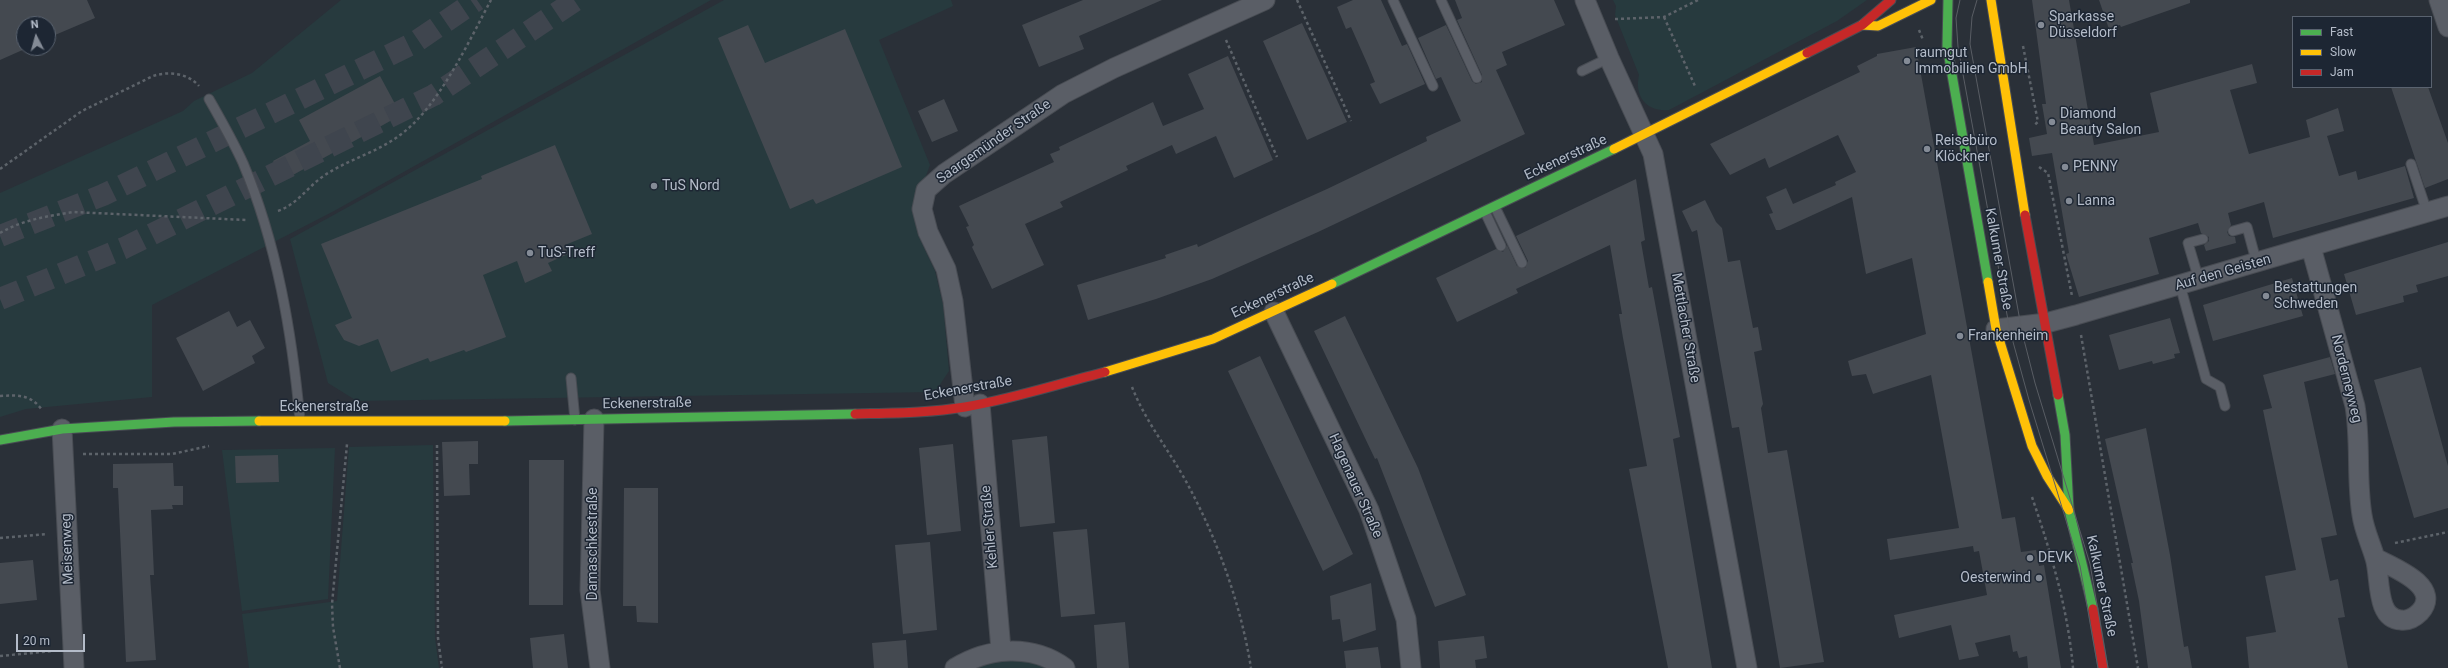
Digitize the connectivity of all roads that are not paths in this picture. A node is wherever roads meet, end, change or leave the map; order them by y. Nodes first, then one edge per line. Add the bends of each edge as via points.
1 (1265, 0) edge
2 (1393, 0) edge
3 (1441, 0) edge
4 (1585, 0) edge
5 (1891, 0) edge
6 (1931, 0) edge
7 (1948, 0) edge
8 (1991, 0) edge
9 (2439, 0) edge
10 (1917, 9) junction
11 (1927, 14) dead end
12 (1937, 21) dead end
13 (1862, 25) junction
14 (2448, 27) edge
15 (1947, 46) junction
16 (1609, 58) junction
17 (1582, 71) dead end
18 (1477, 78) dead end
19 (1433, 86) dead end
20 (209, 99) road end
21 (1645, 136) junction
22 (2411, 164) dead end
23 (2448, 206) edge
24 (1495, 207) junction
25 (1485, 212) junction
26 (2427, 212) junction
27 (2233, 231) dead end
28 (2203, 239) dead end
29 (1501, 246) dead end
30 (2311, 247) junction
31 (1522, 263) dead end
32 (2257, 264) junction
33 (2199, 280) junction
34 (2180, 284) junction
35 (1274, 312) junction
36 (2046, 323) junction
37 (1996, 329) junction
38 (571, 378) dead end
39 (972, 405) junction
40 (2225, 406) dead end
41 (594, 419) junction
42 (300, 420) junction
43 (575, 420) junction
44 (62, 429) junction
45 (0, 440) edge
46 (2069, 510) junction
47 (2373, 554) road end
48 (1001, 650) junction
49 (74, 668) edge
50 (600, 668) edge
51 (955, 668) edge
52 (1065, 668) edge
53 (1411, 668) edge
54 (1747, 668) edge
55 (2103, 668) edge

1 - 39 street, Saargemünder Straße via 1063,94 944,174 926,190 922,209 928,232 946,270
2 - 19 lane
3 - 18 lane
4 - 16 street, Mettlacher Straße
5 - 13 street, Eckenerstraße
6 - 10 street, Eckenerstraße
7 - 15 street, Kalkumer Straße
8 - 36 street, Kalkumer Straße via 2020,188
9 - 14 street
10 - 11 street
10 - 13 street, Eckenerstraße via 1878,26
12 - 15 street
13 - 21 street, Eckenerstraße
15 - 37 street, Kalkumer Straße
16 - 17 lane
16 - 21 street, Mettlacher Straße
20 - 42 lane via 243,163 261,217 287,315
21 - 24 street, Eckenerstraße
21 - 54 street, Mettlacher Straße via 1655,162
22 - 26 lane
23 - 26 street, Auf den Geisten
24 - 25 street, Eckenerstraße
24 - 31 lane
25 - 29 lane
25 - 35 street, Eckenerstraße
26 - 30 street, Auf den Geisten
27 - 32 lane via 2247,227
28 - 33 lane via 2188,243
30 - 32 street, Auf den Geisten
30 - 47 street, Norderneyweg via 2355,406 2360,454 2361,506
32 - 33 street, Auf den Geisten
33 - 34 street, Auf den Geisten
34 - 36 street, Auf den Geisten
34 - 40 lane via 2206,379 2220,387
35 - 39 street, Eckenerstraße via 1213,339 1124,367
35 - 53 street, Hagenauer Straße via 1369,510 1406,619
36 - 37 street, Auf den Geisten
36 - 46 street, Kalkumer Straße via 2065,435
37 - 46 street, Kalkumer Straße via 2032,446 2047,476
38 - 43 lane
39 - 41 street, Eckenerstraße via 904,413
39 - 48 street, Kehler Straße
41 - 43 street, Eckenerstraße
41 - 50 street, Damaschkestraße via 590,590
42 - 43 street, Eckenerstraße
42 - 44 street, Eckenerstraße via 166,422
44 - 45 street, Eckenerstraße
44 - 49 street, Meisenweg
46 - 55 street, Kalkumer Straße via 2092,598
48 - 51 street via 971,658
48 - 52 street via 1029,652 1055,661

